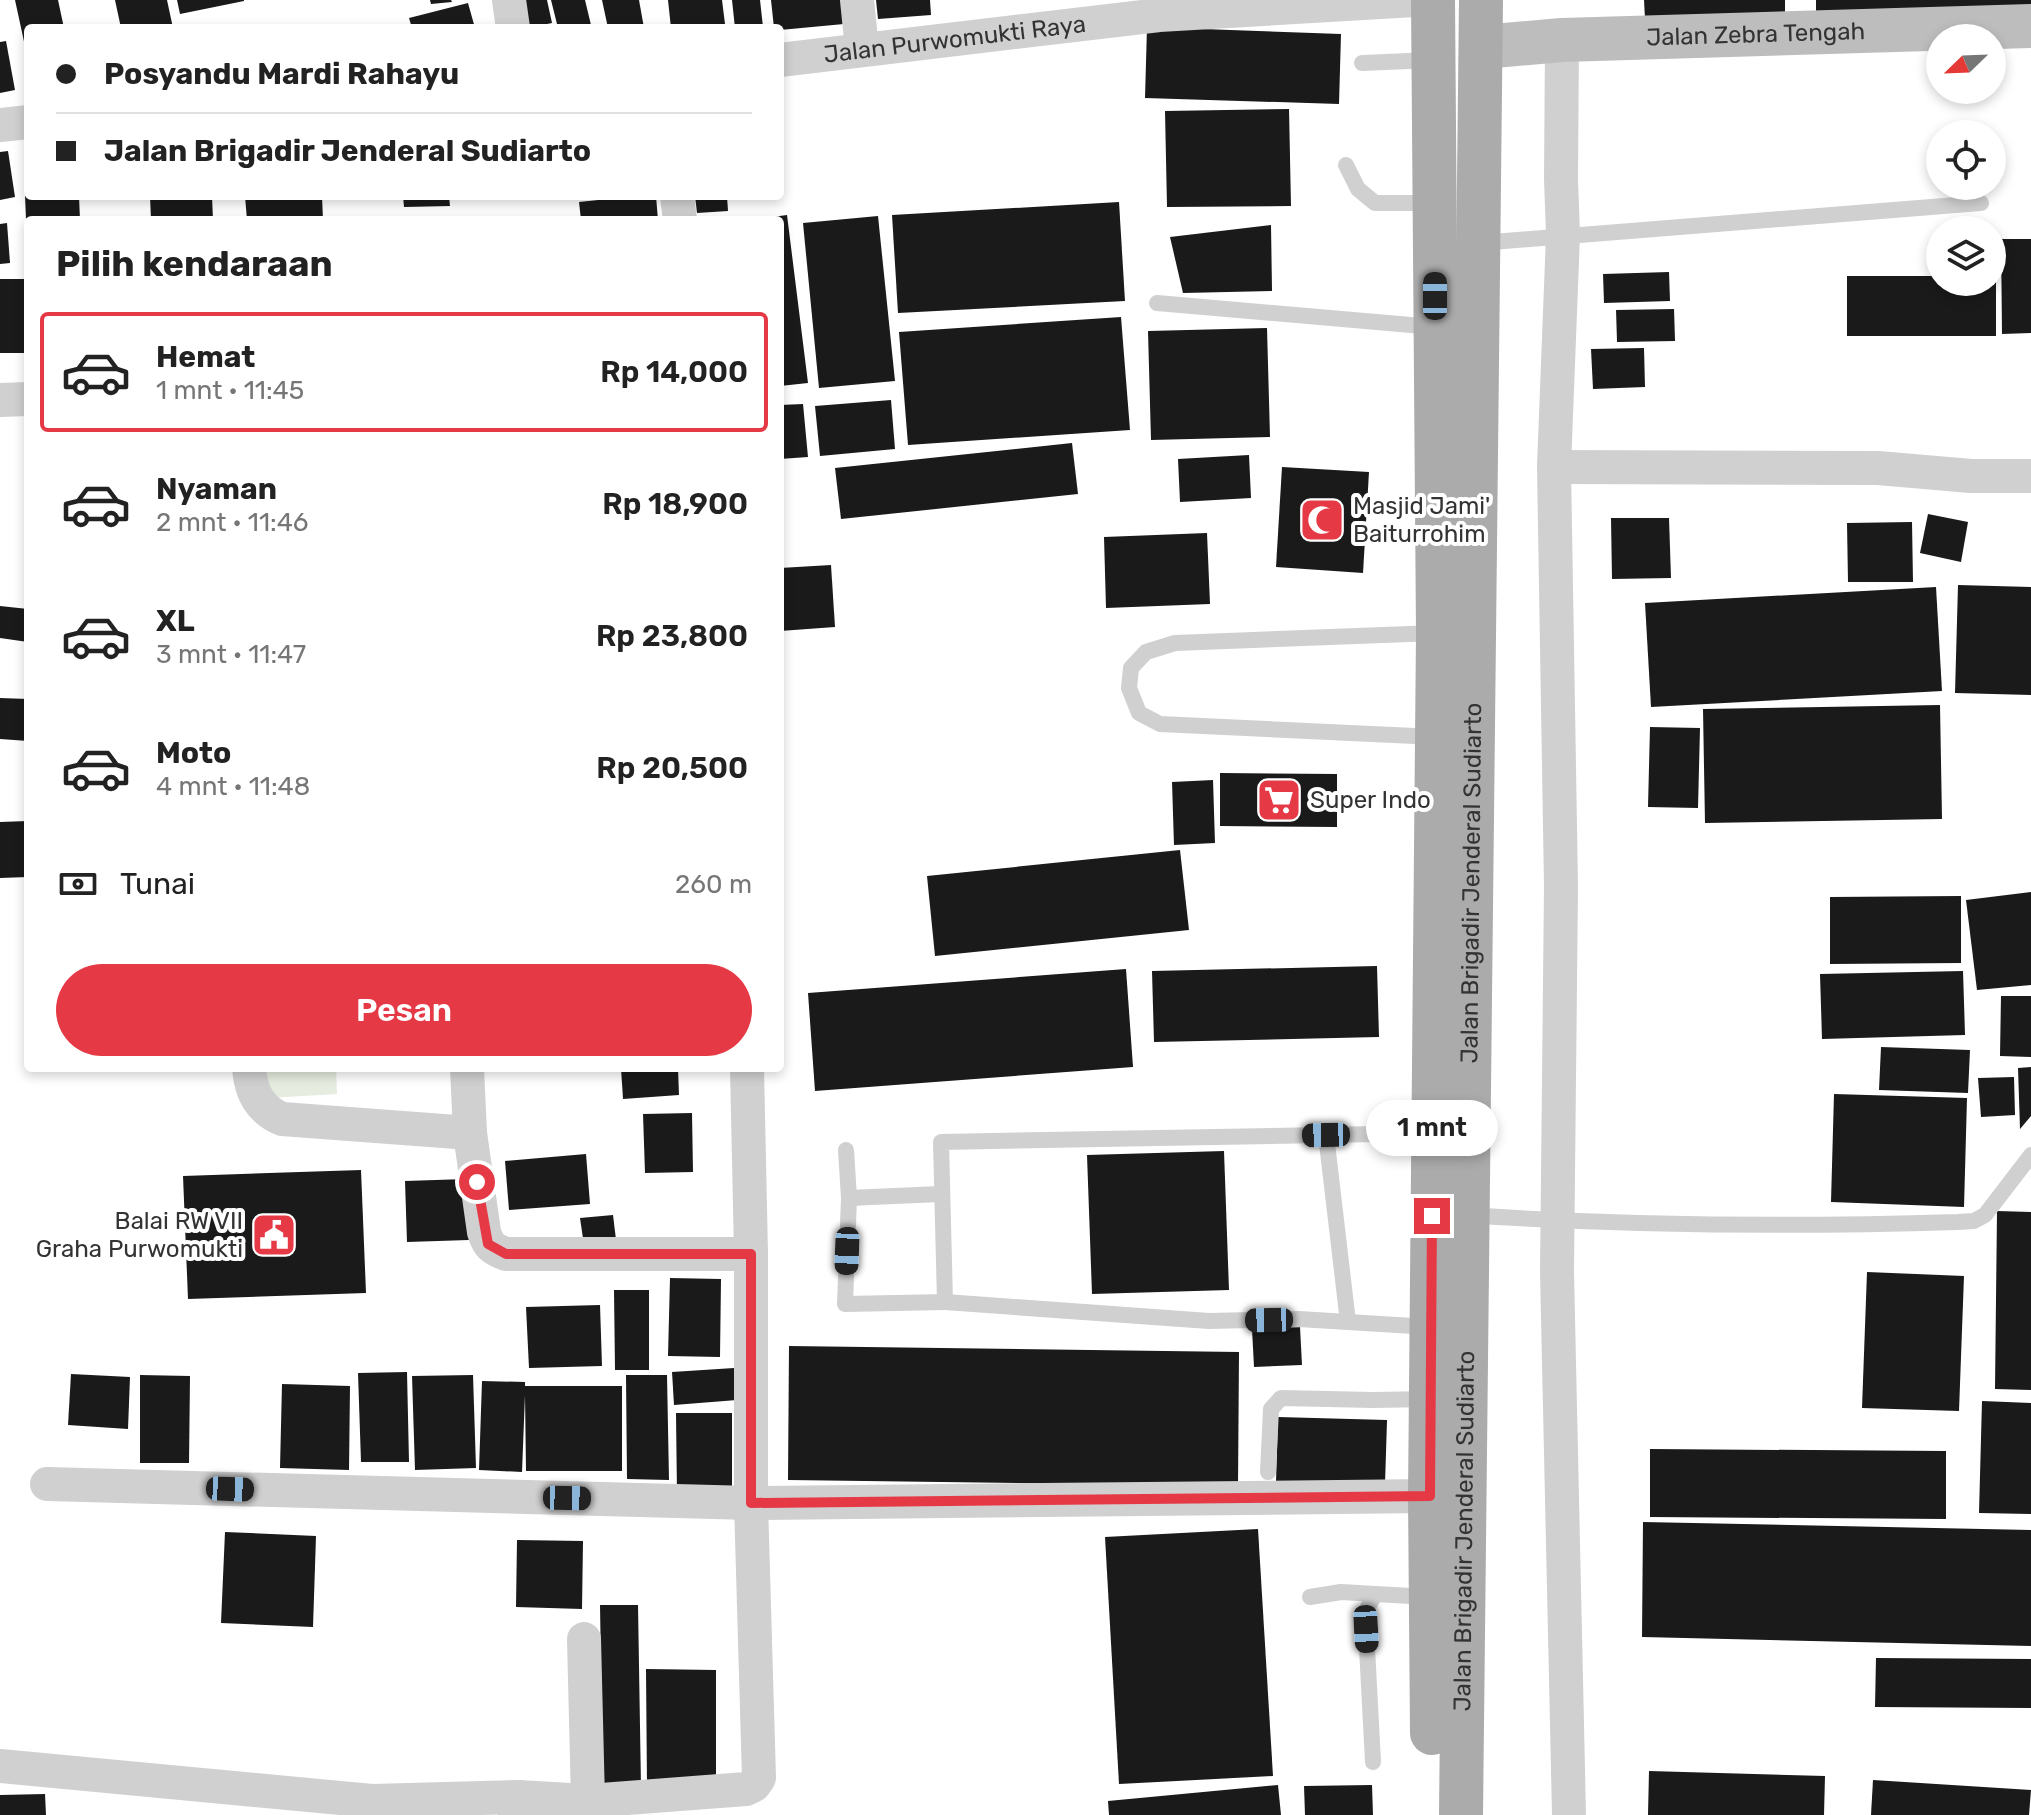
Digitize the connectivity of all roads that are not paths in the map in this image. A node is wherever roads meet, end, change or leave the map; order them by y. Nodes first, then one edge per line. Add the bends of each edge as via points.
1 (509, 0) edge
2 (857, 0) edge
3 (1415, 0) edge
4 (1433, 0) edge
5 (1481, 0) edge
6 (512, 24) edge
7 (2031, 26) edge
8 (1562, 40) junction
9 (1482, 47) junction
10 (862, 49) junction
11 (784, 59) edge
12 (1434, 60) junction
13 (1362, 63) dead end
14 (24, 122) edge
15 (0, 125) edge
16 (1346, 165) dead end
17 (1434, 203) junction
18 (1981, 203) dead end
19 (1554, 236) junction
20 (1488, 242) junction
21 (1157, 303) dead end
22 (1435, 327) junction
23 (24, 399) edge
24 (0, 400) edge
25 (1554, 467) junction
26 (2031, 476) edge
27 (1438, 633) junction
28 (1437, 737) junction
29 (250, 1072) edge
30 (467, 1072) edge
31 (747, 1072) edge
32 (1433, 1132) junction
33 (470, 1133) junction
34 (1326, 1135) junction
35 (846, 1150) dead end
36 (2031, 1155) edge
37 (940, 1194) junction
38 (849, 1198) junction
39 (1466, 1215) junction
40 (1558, 1221) junction
41 (751, 1254) junction
42 (945, 1302) junction
43 (1348, 1322) junction
44 (1431, 1327) junction
45 (1430, 1398) junction
46 (1268, 1472) dead end
47 (47, 1484) dead end
48 (1430, 1496) junction
49 (751, 1503) junction
50 (1375, 1594) junction
51 (1310, 1597) dead end
52 (1431, 1597) junction
53 (584, 1639) dead end
54 (1373, 1762) dead end
55 (0, 1766) edge
56 (588, 1801) junction
57 (516, 1806) edge
58 (1433, 1815) edge
59 (1461, 1815) edge
60 (1569, 1815) edge

1 - 6 street
2 - 10 street
3 - 10 street, Jalan Purwomukti Raya via 1159,15
4 - 12 main road, Jalan Brigadir Jenderal Sudiarto
5 - 9 main road, Jalan Brigadir Jenderal Sudiarto
7 - 8 street, Jalan Zebra Tengah
8 - 9 street, Jalan Zebra Tengah
8 - 19 street via 1561,179
9 - 20 main road, Jalan Brigadir Jenderal Sudiarto
10 - 11 street, Jalan Purwomukti Raya
12 - 13 lane
12 - 17 main road, Jalan Brigadir Jenderal Sudiarto
14 - 15 street
16 - 17 lane via 1358,189 1375,203
17 - 22 main road, Jalan Brigadir Jenderal Sudiarto
18 - 19 lane
19 - 20 lane
19 - 25 street
20 - 39 main road, Jalan Brigadir Jenderal Sudiarto
21 - 22 lane
22 - 27 main road, Jalan Brigadir Jenderal Sudiarto
23 - 24 street
25 - 26 street via 1878,468
25 - 40 street via 1561,887
27 - 28 main road, Jalan Brigadir Jenderal Sudiarto
27 - 28 lane via 1175,643 1146,652 1131,668 1129,688 1139,713 1160,724
28 - 32 main road, Jalan Brigadir Jenderal Sudiarto
29 - 33 street via 262,1107 282,1119
30 - 33 street
31 - 41 street
32 - 34 lane
32 - 44 main road, Jalan Brigadir Jenderal Sudiarto
33 - 41 street via 484,1232 495,1250
34 - 37 lane via 941,1142
34 - 43 lane
35 - 38 lane
36 - 40 lane via 1985,1215 1974,1221
37 - 38 lane
37 - 42 lane
38 - 42 lane via 845,1304
39 - 40 lane
39 - 59 main road, Jalan Brigadir Jenderal Sudiarto
40 - 60 street
41 - 49 street
42 - 43 lane via 1209,1321
43 - 44 lane
44 - 45 main road, Jalan Brigadir Jenderal Sudiarto
45 - 46 lane via 1281,1398 1271,1409
45 - 48 main road, Jalan Brigadir Jenderal Sudiarto
47 - 49 street
48 - 49 street
48 - 52 main road, Jalan Brigadir Jenderal Sudiarto
49 - 56 street via 759,1778 746,1789
50 - 51 lane
50 - 52 lane
50 - 54 lane via 1367,1609 1366,1629
52 - 58 main road, Jalan Brigadir Jenderal Sudiarto
53 - 56 street
55 - 57 street via 372,1801
56 - 57 street

